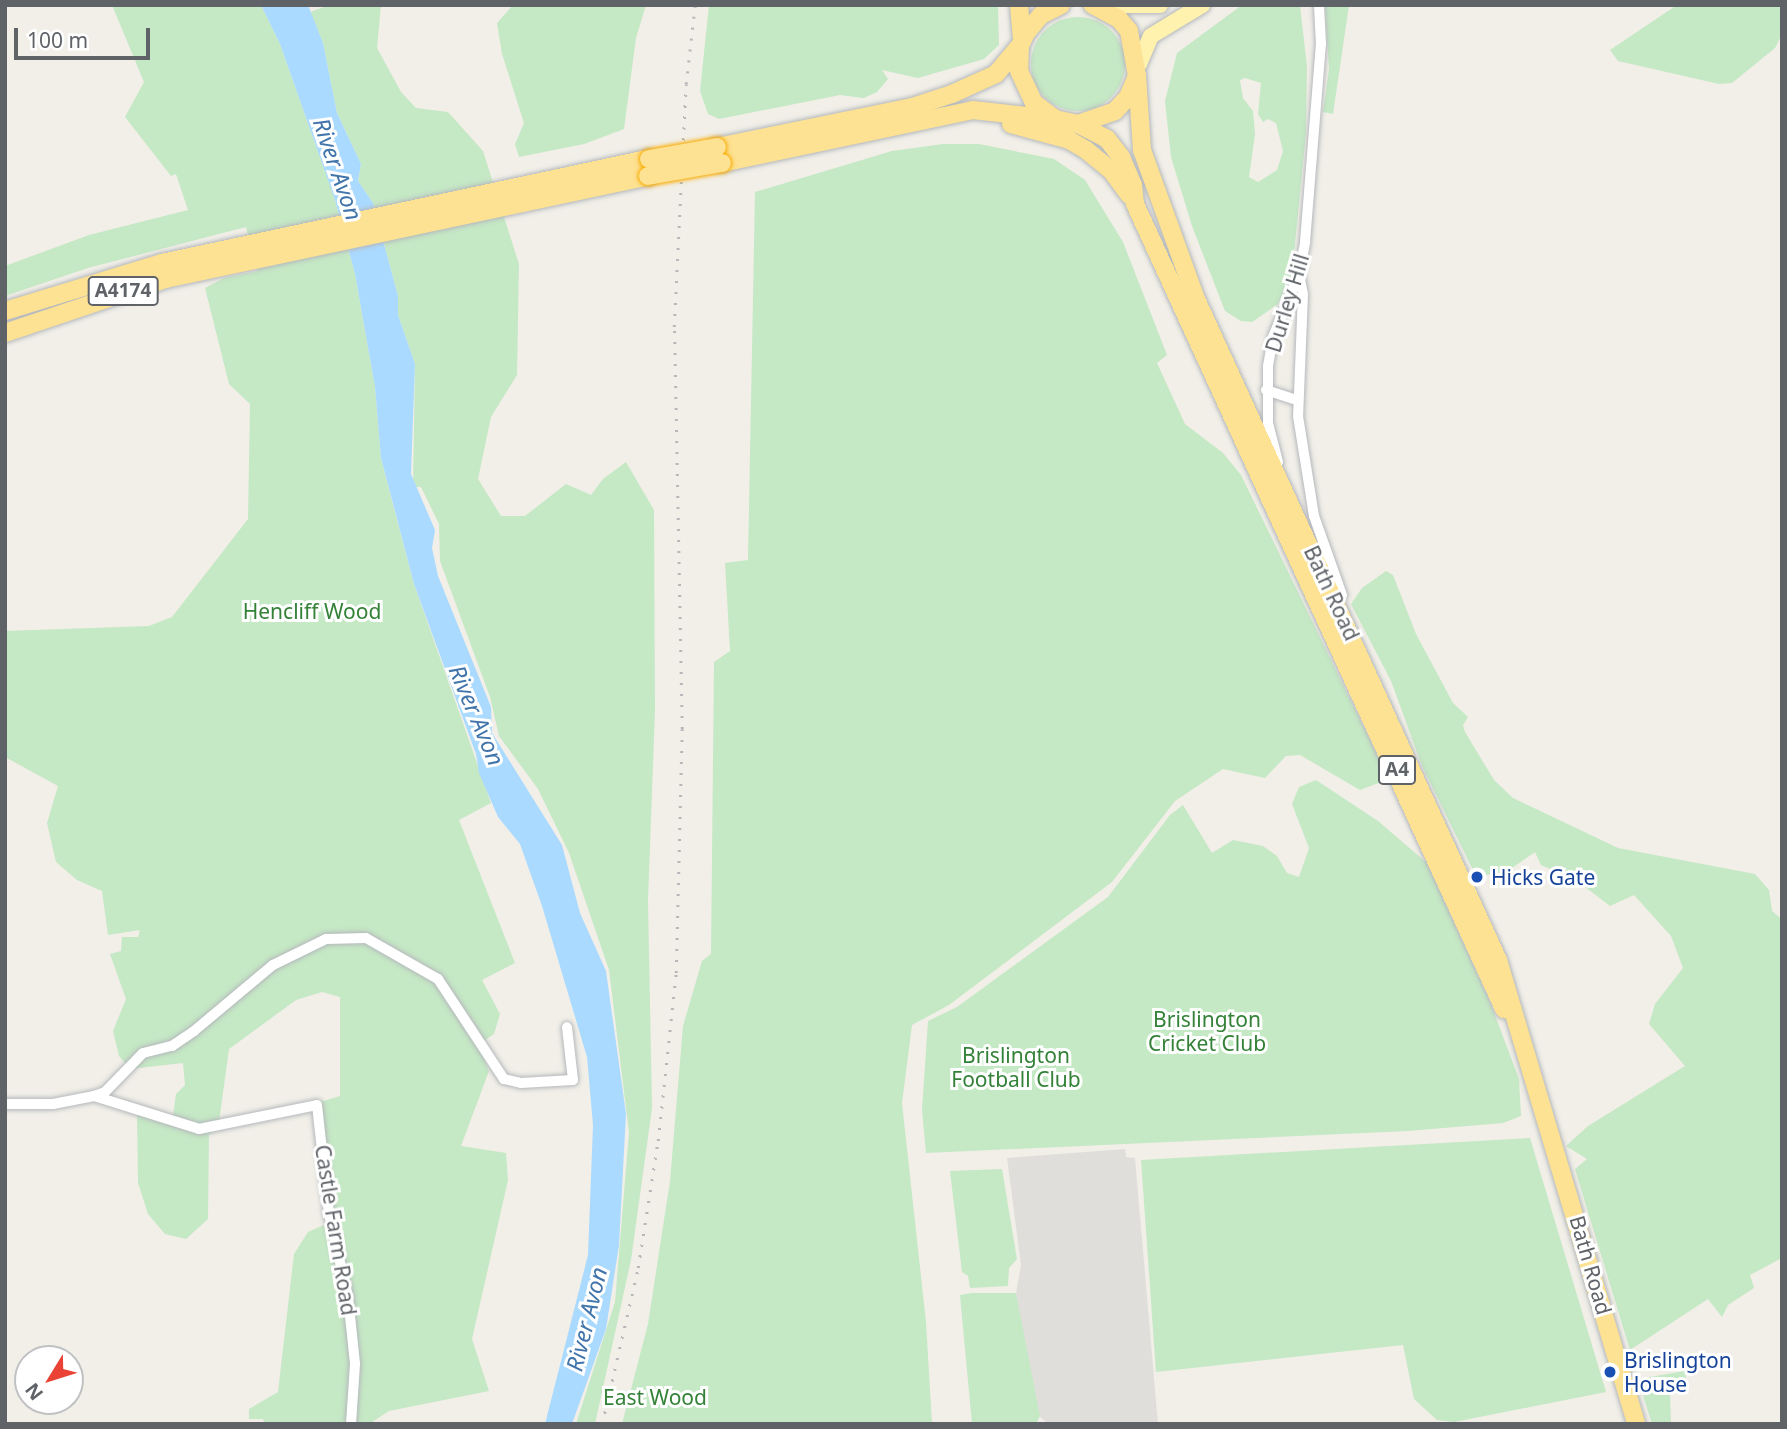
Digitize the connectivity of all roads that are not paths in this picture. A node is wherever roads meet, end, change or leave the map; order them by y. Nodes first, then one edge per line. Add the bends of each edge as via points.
1 (1019, 5) edge
2 (1061, 5) edge
3 (1095, 5) edge
4 (1160, 5) edge
5 (1202, 5) edge
6 (1317, 7) edge
7 (1021, 44) junction
8 (1138, 70) junction
9 (1055, 119) junction
10 (1078, 124) junction
11 (870, 131) junction
12 (719, 155) junction
13 (1135, 204) junction
14 (243, 253) junction
15 (1300, 274) junction
16 (5, 311) edge
17 (5, 333) edge
18 (1266, 390) junction
19 (1297, 400) junction
20 (1293, 507) junction
21 (1342, 595) dead end
22 (1435, 834) junction
23 (567, 1027) dead end
24 (94, 1096) junction
25 (5, 1104) edge
26 (351, 1424) edge
27 (1636, 1424) edge

1 - 7 highway
2 - 7 highway via 1041,15
3 - 4 main road
3 - 8 highway, Bath Road via 1124,24 1135,42
5 - 8 main road via 1151,36
6 - 15 street, Durley Hill via 1321,44
7 - 9 highway via 1019,71 1026,93
7 - 12 highway, A4174 via 996,74 952,94
8 - 10 highway via 1129,97 1115,111
8 - 20 highway, Bath Road / A4 via 1139,138 1150,176 1200,309
9 - 10 highway
9 - 11 highway, A4174 via 973,110
10 - 13 highway, Bath Road / A4 via 1116,148 1133,186
11 - 12 highway, A4174
11 - 13 highway via 959,121 1030,127 1086,149 1111,170
12 - 14 highway, A4174, bridge
13 - 22 highway, Bath Road / A4
14 - 16 highway, A4174 via 90,282
14 - 17 highway, A4174
15 - 18 street, Durley Hill via 1273,337
15 - 19 street
18 - 19 street
18 - 20 street, Durley Hill via 1268,423
19 - 21 street via 1314,516
20 - 22 highway, Bath Road / A4
22 - 27 highway, Bath Road / A4 via 1499,960
23 - 24 street via 573,1080 521,1083 505,1079 438,979 366,938 326,939 273,965 194,1031 172,1046 143,1053 105,1092
24 - 25 street, Castle Farm Road via 53,1104
24 - 26 street, Castle Farm Road via 199,1129 317,1105 329,1214 348,1297 355,1364

